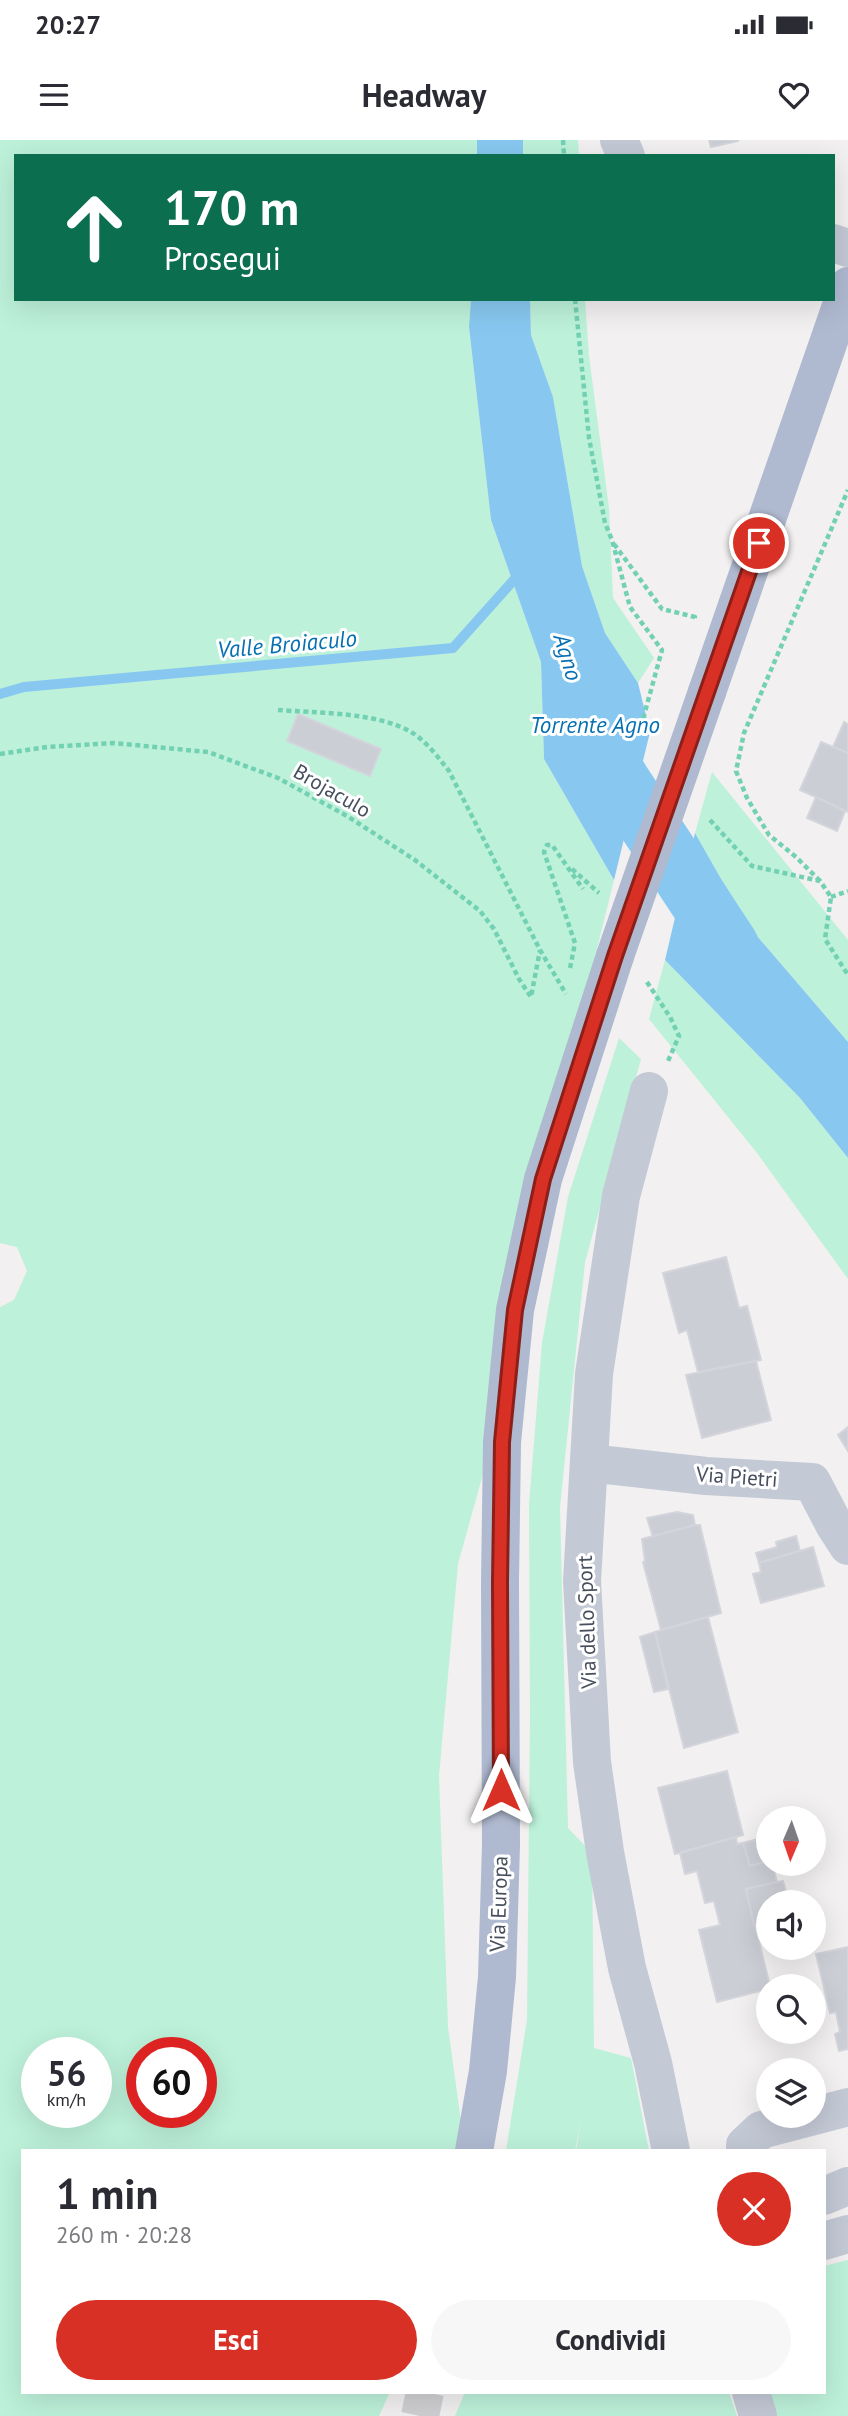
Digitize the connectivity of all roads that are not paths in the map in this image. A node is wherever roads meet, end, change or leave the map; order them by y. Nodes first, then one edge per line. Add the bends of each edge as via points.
1 (848, 286) edge
2 (649, 1091) road end
3 (589, 1464) junction
4 (848, 1546) edge
5 (848, 2107) edge
6 (474, 2149) edge
7 (671, 2149) edge
8 (745, 2149) edge
9 (848, 2234) edge
10 (826, 2240) edge
11 (752, 2394) edge
12 (758, 2416) edge

1 - 6 main road, Via Europa, bridge via 615,956 543,1179 515,1310 502,1442 497,1977
2 - 3 street, Via dello Sport via 621,1196 604,1298
3 - 4 street, Via Pietri via 812,1482
3 - 7 street, Via dello Sport via 582,1581 592,1762 624,1955
5 - 8 street via 761,2130
9 - 10 street
11 - 12 street

